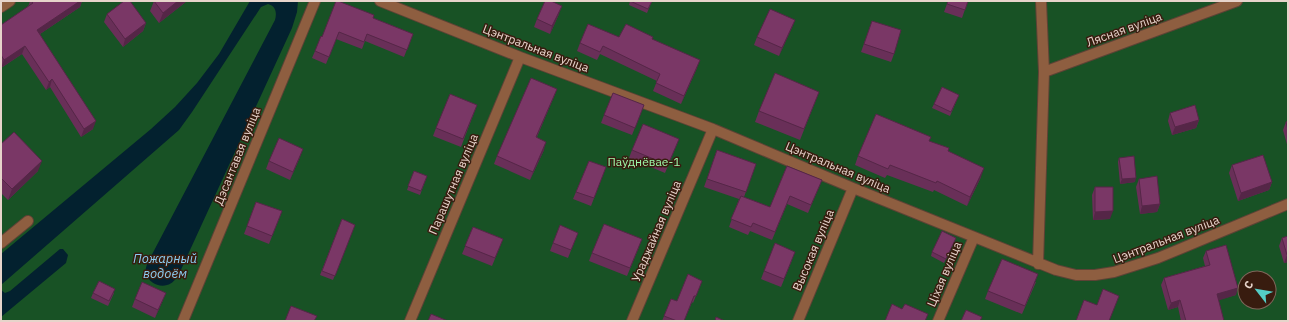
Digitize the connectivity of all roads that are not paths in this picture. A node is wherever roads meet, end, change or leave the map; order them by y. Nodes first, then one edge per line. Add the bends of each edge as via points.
1 (10, 1) edge
2 (315, 1) edge
3 (380, 1) edge
4 (1041, 1) edge
5 (1237, 1) edge
6 (1, 7) edge
7 (520, 57) junction
8 (1044, 72) junction
9 (713, 129) junction
10 (853, 188) junction
11 (1288, 204) edge
12 (28, 221) dead end
13 (974, 238) junction
14 (1, 243) edge
15 (1038, 264) junction
16 (183, 321) edge
17 (410, 321) edge
18 (632, 321) edge
19 (798, 321) edge
20 (938, 321) edge

1 - 6 lane
2 - 16 lane, Дэсантавая вуліца
3 - 7 lane, Цэнтральная вуліца
4 - 8 lane
5 - 8 lane, Лясная вуліца
7 - 9 lane, Цэнтральная вуліца
7 - 17 lane, Парашутная вуліца
8 - 15 lane
9 - 10 lane, Цэнтральная вуліца
9 - 18 lane, Ураджайная вуліца
10 - 13 lane, Цэнтральная вуліца
10 - 19 lane, Высокая вуліца
11 - 15 lane, Цэнтральная вуліца via 1158,258 1114,272 1076,275
12 - 14 lane
13 - 15 lane, Цэнтральная вуліца
13 - 20 lane, Ціхая вуліца

